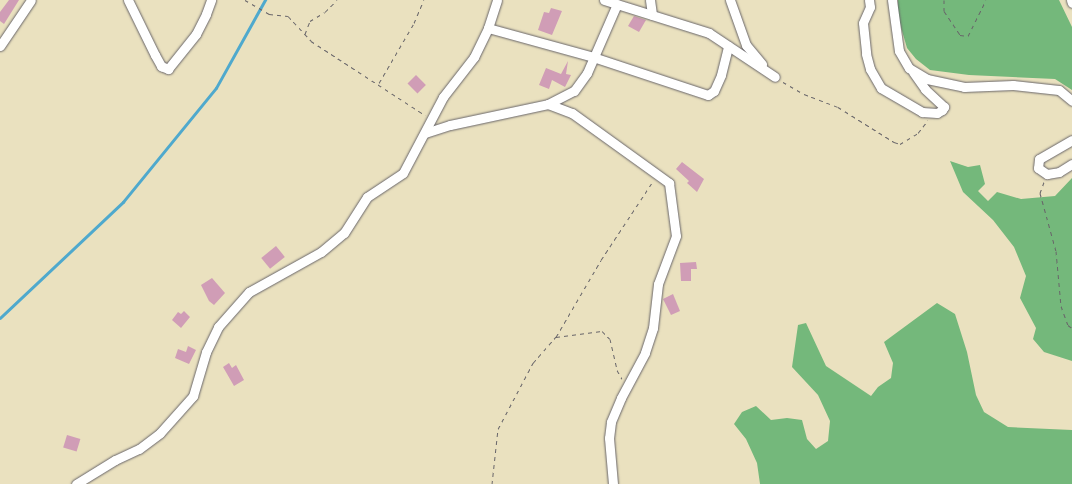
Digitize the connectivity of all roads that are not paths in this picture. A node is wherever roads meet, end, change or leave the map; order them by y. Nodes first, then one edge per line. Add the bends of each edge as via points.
1 (31, 0) edge
2 (128, 0) edge
3 (211, 0) edge
4 (497, 0) edge
5 (604, 0) edge
6 (650, 0) edge
7 (730, 0) edge
8 (870, 0) edge
9 (892, 0) edge
10 (617, 4) junction
11 (652, 15) junction
12 (488, 28) junction
13 (0, 46) edge
14 (728, 46) junction
15 (594, 57) junction
16 (909, 68) junction
17 (1072, 101) edge
18 (548, 104) junction
19 (425, 133) junction
20 (1072, 140) edge
21 (1072, 164) edge
22 (76, 484) edge
23 (613, 484) edge

1 - 13 street
2 - 3 street via 154,55 161,66 168,69 196,34
4 - 12 street
5 - 10 street
6 - 11 street
7 - 14 street via 746,45 774,77
8 - 16 street via 863,24 870,69 881,88 922,112 937,113 944,107
9 - 16 street via 899,51
10 - 11 street
10 - 15 street
11 - 14 street via 709,32
12 - 15 street
12 - 19 street via 474,57 442,97
14 - 15 street via 721,75 708,96
15 - 18 street via 574,91
16 - 17 street via 927,79 964,87 1013,85 1058,90
18 - 19 street
18 - 23 street via 572,113 669,183 676,236 658,284 648,345 611,422 609,438
19 - 22 street via 404,173 367,197 344,233 321,252 249,292 218,327 206,352 193,396 160,433 139,449
20 - 21 street via 1039,159 1038,168 1047,174 1059,172

